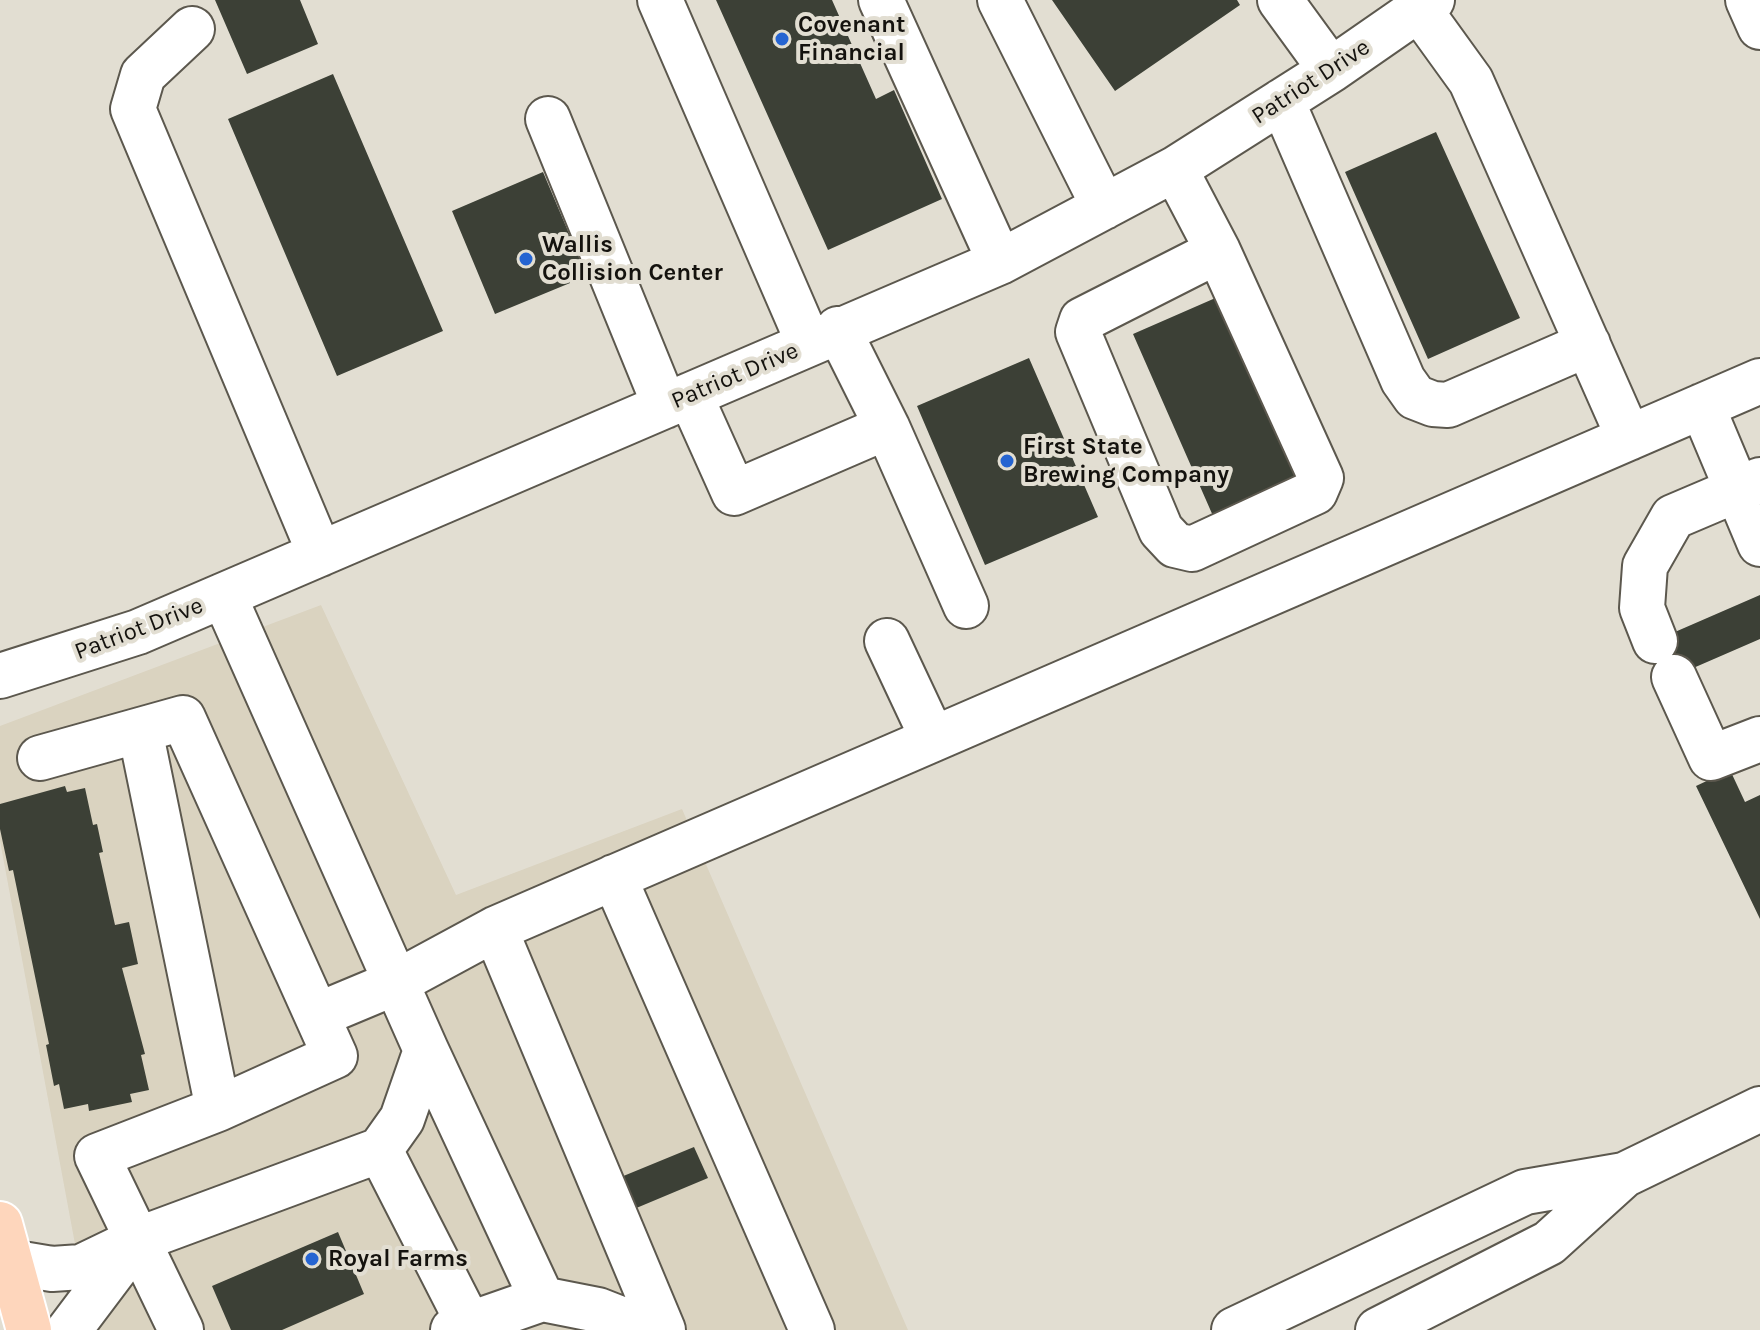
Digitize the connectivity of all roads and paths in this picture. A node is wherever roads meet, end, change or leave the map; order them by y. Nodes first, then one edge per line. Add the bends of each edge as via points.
1 (660, 0) edge
2 (881, 0) edge
3 (1000, 0) edge
4 (1280, 0) edge
5 (1748, 0) edge
6 (1426, 5) edge
7 (1760, 27) edge
8 (192, 29) dead end
9 (1331, 70) junction
10 (1282, 101) junction
11 (548, 119) dead end
12 (1175, 169) junction
13 (1104, 207) junction
14 (1218, 251) junction
15 (1000, 262) junction
16 (824, 337) junction
17 (1588, 344) junction
18 (1760, 381) edge
19 (677, 401) junction
20 (1702, 406) junction
21 (887, 427) junction
22 (1629, 438) junction
23 (1748, 484) edge
24 (1760, 544) edge
25 (320, 554) junction
26 (224, 596) junction
27 (966, 606) dead end
28 (887, 641) dead end
29 (0, 676) edge
30 (140, 730) junction
31 (933, 739) junction
32 (1760, 739) edge
33 (40, 758) dead end
34 (614, 877) junction
35 (495, 929) junction
36 (397, 982) junction
37 (318, 1015) junction
38 (426, 1050) junction
39 (218, 1109) junction
40 (1760, 1109) edge
41 (380, 1150) junction
42 (1624, 1175) junction
43 (137, 1240) junction
44 (5, 1243) edge
45 (542, 1299) junction
46 (465, 1327) edge
47 (29, 1330) edge
48 (69, 1330) edge
49 (181, 1330) edge
50 (649, 1330) edge
51 (663, 1330) edge
52 (812, 1330) edge
53 (1234, 1330) edge
54 (1378, 1330) edge

1 - 16 street
2 - 15 street
3 - 13 street
4 - 9 street
5 - 7 street
6 - 9 street, Patriot Drive
6 - 17 street via 1471,81
8 - 25 street via 143,75 133,109
9 - 10 street, Patriot Drive
10 - 12 street, Patriot Drive
10 - 17 street via 1415,397 1448,405
11 - 19 street
12 - 13 street, Patriot Drive
12 - 14 street
13 - 15 street, Patriot Drive
14 - 14 street via 1082,320 1078,332 1161,530 1175,545 1192,549 1315,492 1321,478
15 - 16 street, Patriot Drive
16 - 19 street, Patriot Drive
16 - 21 street
17 - 22 street
18 - 20 street
19 - 21 street via 734,493
19 - 25 street, Patriot Drive
20 - 22 street
20 - 23 street
21 - 27 street
22 - 31 street
23 - 24 street
23 - 32 street via 1673,517 1645,566 1642,608 1711,758
25 - 26 street, Patriot Drive
26 - 29 street, Patriot Drive via 83,652
26 - 36 street
28 - 31 street
30 - 33 street
30 - 37 street via 183,718
30 - 39 street
31 - 34 street
34 - 35 street
34 - 52 street
35 - 36 street
35 - 51 street
36 - 37 street
36 - 38 street
37 - 39 street via 335,1056
38 - 41 street via 402,1119
38 - 45 street
39 - 43 street via 97,1156
40 - 42 street
41 - 43 street
41 - 46 street
42 - 53 street via 1525,1192
42 - 54 street via 1549,1243
43 - 44 street via 71,1270
43 - 48 street
43 - 49 street
44 - 47 main road
45 - 46 street
45 - 50 street via 598,1310

